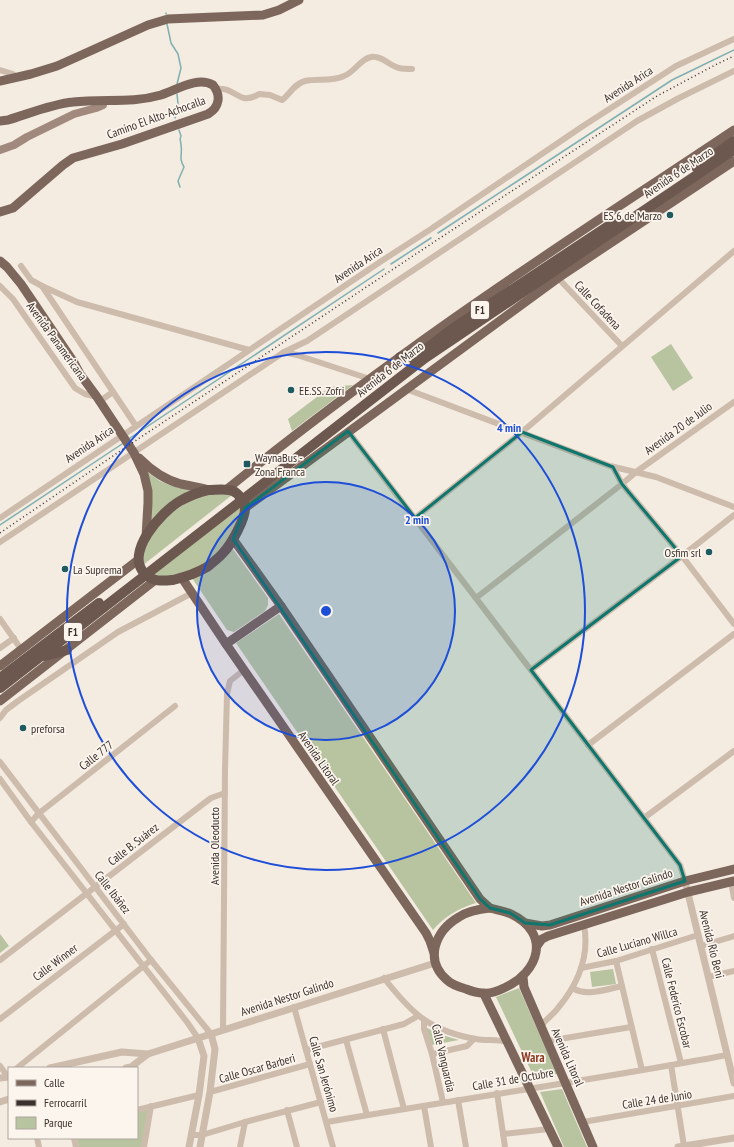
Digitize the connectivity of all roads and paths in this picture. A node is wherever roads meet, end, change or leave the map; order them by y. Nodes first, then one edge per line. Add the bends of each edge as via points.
1 (299, 0) edge
2 (734, 39) edge
3 (412, 68) dead end
4 (0, 70) edge
5 (734, 71) edge
6 (16, 78) junction
7 (0, 81) edge
8 (216, 89) junction
9 (104, 101) junction
10 (0, 120) edge
11 (734, 130) edge
12 (734, 142) edge
13 (0, 150) edge
14 (734, 150) edge
15 (734, 162) edge
16 (0, 212) edge
17 (734, 251) edge
18 (0, 261) edge
19 (21, 266) dead end
20 (558, 278) junction
21 (42, 286) junction
22 (1, 289) edge
23 (622, 346) junction
24 (249, 350) junction
25 (424, 350) junction
26 (284, 352) junction
27 (400, 357) junction
28 (370, 379) junction
29 (406, 389) junction
30 (114, 392) junction
31 (98, 399) junction
32 (734, 402) edge
33 (136, 426) junction
34 (348, 431) junction
35 (522, 432) junction
36 (122, 435) junction
37 (134, 453) junction
38 (613, 466) junction
39 (636, 472) junction
40 (622, 484) junction
41 (208, 490) junction
42 (226, 490) junction
43 (242, 501) junction
44 (734, 507) edge
45 (734, 515) edge
46 (0, 518) edge
47 (415, 518) junction
48 (146, 537) junction
49 (233, 539) junction
50 (0, 542) edge
51 (682, 556) junction
52 (138, 560) junction
53 (144, 573) junction
54 (182, 578) junction
55 (154, 581) junction
56 (192, 593) junction
57 (476, 598) junction
58 (281, 606) junction
59 (0, 619) edge
60 (734, 624) edge
61 (734, 634) edge
62 (14, 638) junction
63 (226, 644) junction
64 (0, 648) edge
65 (21, 649) junction
66 (67, 650) junction
67 (40, 657) junction
68 (0, 666) edge
69 (244, 670) junction
70 (531, 670) junction
71 (0, 678) edge
72 (0, 688) edge
73 (0, 701) edge
74 (175, 706) dead end
75 (0, 718) edge
76 (588, 745) junction
77 (734, 751) edge
78 (0, 762) edge
79 (0, 779) edge
80 (225, 793) junction
81 (38, 814) junction
82 (644, 818) junction
83 (31, 822) junction
84 (734, 869) edge
85 (685, 881) junction
86 (732, 882) edge
87 (95, 887) junction
88 (688, 892) junction
89 (87, 894) junction
90 (734, 898) edge
91 (490, 908) junction
92 (525, 923) junction
93 (124, 924) junction
94 (584, 925) junction
95 (115, 930) junction
96 (698, 935) junction
97 (734, 936) edge
98 (537, 946) junction
99 (701, 946) junction
100 (652, 949) junction
101 (434, 952) junction
102 (0, 960) edge
103 (152, 960) junction
104 (616, 961) junction
105 (435, 962) junction
106 (143, 967) junction
107 (581, 968) junction
108 (734, 971) edge
109 (708, 976) junction
110 (523, 977) junction
111 (384, 978) junction
112 (622, 986) junction
113 (574, 988) junction
114 (484, 994) junction
115 (294, 1007) junction
116 (418, 1016) junction
117 (0, 1019) edge
118 (424, 1020) junction
119 (541, 1026) junction
120 (631, 1027) junction
121 (383, 1029) junction
122 (223, 1030) junction
123 (210, 1034) junction
124 (198, 1038) junction
125 (474, 1039) junction
126 (346, 1040) junction
127 (548, 1041) junction
128 (507, 1042) junction
129 (306, 1050) junction
130 (148, 1054) junction
131 (432, 1054) junction
132 (727, 1054) junction
133 (681, 1063) junction
134 (310, 1064) junction
135 (672, 1065) junction
136 (0, 1066) edge
137 (18, 1067) edge
138 (54, 1067) edge
139 (131, 1067) edge
140 (642, 1070) junction
141 (8, 1076) edge
142 (566, 1082) junction
143 (734, 1083) edge
144 (530, 1088) junction
145 (210, 1092) junction
146 (497, 1093) junction
147 (199, 1095) junction
148 (734, 1096) edge
149 (458, 1100) junction
150 (321, 1102) junction
151 (443, 1102) junction
152 (151, 1106) junction
153 (424, 1106) junction
154 (677, 1107) junction
155 (404, 1109) junction
156 (138, 1110) edge
157 (287, 1110) junction
158 (367, 1115) junction
159 (245, 1122) junction
160 (327, 1122) junction
161 (583, 1122) junction
162 (549, 1129) junction
163 (503, 1134) junction
164 (191, 1135) junction
165 (202, 1135) junction
166 (734, 1138) edge
167 (144, 1147) edge
168 (189, 1147) edge
169 (200, 1147) edge
170 (240, 1147) edge
171 (297, 1147) edge
172 (333, 1147) edge
173 (430, 1147) edge
174 (466, 1147) edge
175 (505, 1147) edge
176 (558, 1147) edge
177 (593, 1147) edge
178 (681, 1147) edge

1 - 6 main road via 263,15 168,19 148,25 57,66
2 - 24 street, Avenida Arica via 676,66
3 - 8 street via 400,69 373,56 345,76 297,84 282,100 259,94 252,99 244,99 224,88
4 - 6 street via 13,74
5 - 26 street via 638,121 307,341
6 - 7 main road
8 - 9 main road, Camino El Alto-Achocalla via 203,81 148,99
8 - 16 main road, Camino El Alto-Achocalla via 218,101 213,111 208,114 73,158 13,208
9 - 10 main road, Camino El Alto-Achocalla via 71,102
9 - 13 main road via 103,105 74,114
11 - 27 main road, Avenida 6 de Marzo via 508,281
12 - 25 highway, Avenida 6 de Marzo / F1
14 - 43 highway, Avenida 6 de Marzo / F1 via 424,358
15 - 20 main road, Avenida 6 de Marzo
17 - 23 street
18 - 31 main road via 21,284 92,385
19 - 21 street via 31,280
20 - 23 street, Calle Cofadena
20 - 29 main road, Avenida 6 de Marzo
21 - 24 street via 78,302
21 - 30 street
22 - 31 street, Avenida Panamericana via 13,299 75,388
23 - 35 street
24 - 33 street, Avenida Arica
25 - 27 highway
25 - 43 highway, Avenida 6 de Marzo / F1
26 - 28 street
26 - 37 street
27 - 28 main road, Avenida 6 de Marzo
28 - 42 main road, Avenida 6 de Marzo
29 - 34 main road, Avenida 6 de Marzo
29 - 35 street
30 - 31 street
30 - 33 street
31 - 36 main road
32 - 39 street, Avenida 20 de Julio
33 - 36 street, Avenida Arica
34 - 43 main road, Avenida 6 de Marzo
34 - 47 street
35 - 38 street
35 - 47 street
36 - 37 main road
36 - 46 street, Avenida Arica
37 - 41 main road via 162,476 179,484
37 - 48 main road via 144,474 148,491
37 - 50 street
38 - 39 street
38 - 40 street
39 - 40 street, Avenida 20 de Julio
39 - 44 street via 656,477
40 - 51 street
40 - 57 street, Avenida 20 de Julio
41 - 42 highway
41 - 48 highway via 180,501 172,507 161,516
42 - 43 highway via 234,492
43 - 49 highway via 240,527
43 - 53 highway, Avenida 6 de Marzo / F1
45 - 51 street
47 - 57 street
48 - 52 highway
49 - 54 highway via 223,554 206,567
49 - 58 main road
51 - 60 street
51 - 70 street
52 - 53 highway
52 - 65 main road
53 - 55 highway
53 - 67 highway, Avenida 6 de Marzo / F1
53 - 71 highway, Avenida 6 de Marzo / F1
54 - 55 highway
54 - 56 main road, Avenida Litoral
55 - 66 main road
56 - 63 main road, Avenida Litoral
56 - 75 street via 118,632 18,701
57 - 70 street
58 - 63 main road
58 - 91 main road via 480,899
59 - 62 street
61 - 76 street
62 - 64 street
62 - 65 street
63 - 69 main road, Avenida Litoral
65 - 68 main road
66 - 67 highway
66 - 73 main road
67 - 72 highway, Avenida 6 de Marzo / F1
69 - 80 street, Avenida Oleoducto via 232,677 228,687
69 - 101 main road, Avenida Litoral via 426,933
70 - 76 street
74 - 81 street, Calle 777
76 - 82 street
77 - 82 street
78 - 81 street, Calle Ibáñez
79 - 83 street, Calle Ibáñez
80 - 87 street, Calle B. Suárez via 211,798
80 - 122 street, Avenida Oleoducto
81 - 83 street, Calle 777
81 - 87 street, Calle Ibáñez
82 - 85 street via 680,865
83 - 89 street, Calle Ibáñez
84 - 85 main road, Avenida Nestor Galindo
85 - 88 street, Avenida Río Beni
85 - 92 main road, Avenida Nestor Galindo via 550,924 542,926
86 - 88 main road, Avenida Nestor Galindo
86 - 90 street
87 - 89 street, Calle B. Suárez
87 - 93 street, Calle Ibáñez
88 - 94 main road, Avenida Nestor Galindo
88 - 96 street, Avenida Río Beni
89 - 95 street, Calle Ibáñez
89 - 102 street, Calle B. Suárez
91 - 92 main road via 510,913
91 - 101 main road via 477,909 458,917 437,940
92 - 98 main road via 536,938
93 - 95 street, Calle Winner
93 - 103 street, Calle Ibáñez
94 - 98 main road, Avenida Nestor Galindo via 548,936
94 - 107 street via 586,948
95 - 106 street, Calle Ibáñez
95 - 117 street, Calle Winner
96 - 99 street, Avenida Río Beni
96 - 100 street, Calle Luciano Willca
97 - 99 street
98 - 110 main road via 532,965
99 - 109 street, Avenida Río Beni
100 - 104 street, Calle Luciano Willca
100 - 133 street, Calle Federico Escobar
101 - 105 main road
103 - 106 street
103 - 123 street, Calle Ibáñez
104 - 107 street, Calle Luciano Willca
104 - 112 street
105 - 111 street, Avenida Nestor Galindo
105 - 114 main road via 439,972 449,982
106 - 124 street, Calle Ibáñez
106 - 137 street
107 - 113 street
108 - 109 street
109 - 132 street, Avenida Río Beni
110 - 114 main road via 498,991
110 - 119 main road, Avenida Litoral via 524,986
111 - 115 street, Avenida Nestor Galindo
111 - 116 street
112 - 113 street via 586,992
112 - 120 street
113 - 119 street
114 - 128 main road
115 - 122 street, Avenida Nestor Galindo
115 - 129 street, Calle San Jerónimo
116 - 118 street
116 - 121 street, Calle Oscar Barberi via 404,1024
118 - 125 street via 452,1034
118 - 131 street, Calle Vanguardia via 424,1029
119 - 127 main road, Avenida Litoral
120 - 127 street
120 - 140 street
121 - 126 street, Calle Oscar Barberi
121 - 155 street
122 - 123 street, Avenida Nestor Galindo
123 - 124 street, Avenida Nestor Galindo
123 - 145 street via 215,1049
124 - 130 street, Avenida Nestor Galindo
124 - 147 street via 204,1056
125 - 128 street
125 - 131 street via 467,1046
126 - 129 street, Calle Oscar Barberi
126 - 158 street
127 - 142 main road, Avenida Litoral
128 - 144 main road
129 - 134 street, Calle San Jerónimo
130 - 138 street, Avenida Nestor Galindo via 122,1052
130 - 139 street, Avenida Nestor Galindo
131 - 151 street, Calle Vanguardia
132 - 133 street, Calle 31 de Octubre
132 - 143 street, Avenida Río Beni
133 - 135 street, Calle 31 de Octubre
134 - 145 street, Calle Oscar Barberi
134 - 150 street, Calle San Jerónimo
135 - 140 street, Calle 31 de Octubre
135 - 154 street
136 - 141 street
140 - 142 street, Calle 31 de Octubre
142 - 144 street, Calle 31 de Octubre
142 - 161 main road, Avenida Litoral
144 - 146 street, Calle 31 de Octubre
144 - 162 main road
145 - 165 street
146 - 149 street, Calle 31 de Octubre
146 - 163 street
147 - 152 street
147 - 164 street
148 - 154 street, Calle 24 de Junio
149 - 151 street, Calle 31 de Octubre
149 - 174 street, Calle Vanguardia
150 - 157 street
150 - 160 street, Calle San Jerónimo
151 - 153 street, Calle 31 de Octubre
152 - 156 street
152 - 167 street
153 - 155 street, Calle 31 de Octubre
153 - 173 street
154 - 161 street, Calle 24 de Junio
154 - 178 street
155 - 158 street, Calle 31 de Octubre
157 - 159 street
157 - 171 street
158 - 160 street, Calle 31 de Octubre
159 - 165 street
159 - 170 street
160 - 172 street, Calle San Jerónimo
161 - 177 main road, Avenida Litoral
162 - 163 street
162 - 176 main road
163 - 175 street
164 - 165 street
164 - 168 street
165 - 169 street
166 - 178 street

